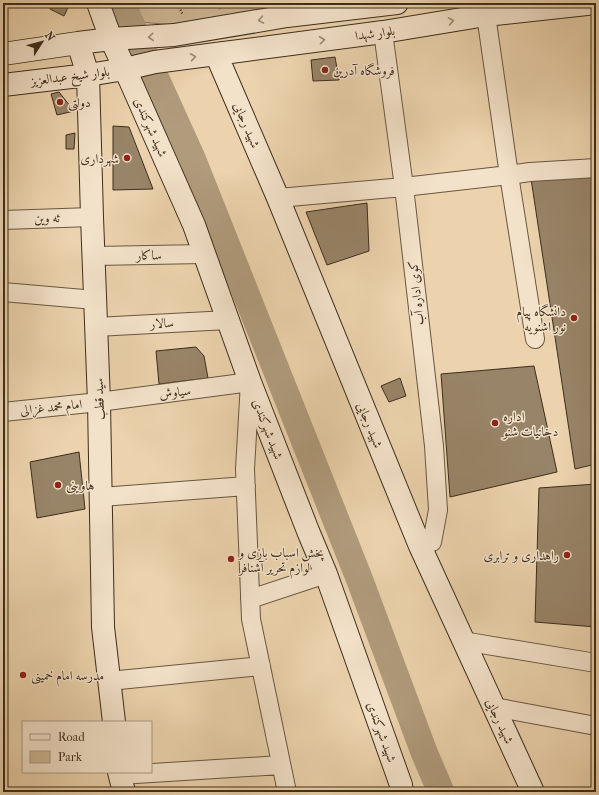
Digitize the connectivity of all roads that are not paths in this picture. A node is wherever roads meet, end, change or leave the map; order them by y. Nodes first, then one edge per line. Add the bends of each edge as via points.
1 (98, 3) edge
2 (397, 3) edge
3 (596, 3) edge
4 (285, 9) edge
5 (482, 9) edge
6 (383, 32) junction
7 (120, 39) junction
8 (78, 43) junction
9 (3, 54) edge
10 (216, 54) junction
11 (139, 66) junction
12 (88, 74) junction
13 (3, 85) edge
14 (596, 168) edge
15 (509, 175) junction
16 (404, 188) junction
17 (278, 198) junction
18 (92, 217) junction
19 (3, 220) edge
20 (204, 254) junction
21 (94, 256) junction
22 (3, 292) edge
23 (95, 300) junction
24 (228, 320) junction
25 (96, 326) junction
26 (534, 339) dead end
27 (250, 382) junction
28 (99, 402) junction
29 (3, 412) edge
30 (246, 486) junction
31 (101, 497) junction
32 (420, 546) junction
33 (326, 574) junction
34 (250, 599) junction
35 (463, 641) junction
36 (596, 663) edge
37 (261, 666) junction
38 (109, 681) junction
39 (494, 707) junction
40 (114, 721) edge
41 (596, 726) edge
42 (281, 765) junction
43 (121, 780) edge
44 (287, 792) edge
45 (402, 792) edge
46 (533, 792) edge

1 - 7 street, شهید شهرکندی
2 - 4 street, بلوار شهدا
3 - 5 street, بلوار شهدا
4 -> 7 street, بلوار شهدا via 174,35
6 -> 5 street, بلوار شهدا
5 - 15 street
10 -> 6 street, بلوار شهدا
6 - 16 street, کوی اداره آب
7 - 8 street
7 - 11 street, شهید شهرکندی
8 - 9 street
8 - 12 street, سید قطب
11 -> 10 street, بلوار شهدا
10 - 17 street, شهید رجایی
11 - 12 street, بلوار شیخ عبدالعزیز
11 - 20 street, شهید شهرکندی
12 - 13 street, بلوار شیخ عبدالعزیز
12 - 18 street, سید قطب
14 - 15 street
15 - 16 street
15 - 26 street
16 - 17 street
16 - 32 street, کوی اداره آب via 433,438 438,510 432,542
17 - 32 street, شهید رجایی
18 - 19 street, ئه وین
18 - 21 street, سید قطب
20 - 21 street, ساکار
20 - 24 street, شهید شهرکندی
21 - 23 street, سید قطب
22 - 23 street
23 - 25 street, سید قطب
24 - 25 street, سالار
24 - 27 street, شهید شهرکندی
25 - 28 street, سید قطب
27 - 28 street, سیاوش
27 - 30 street
27 - 33 street, شهید شهرکندی
28 - 29 street, امام محمد غزالی
28 - 31 street, سید قطب
30 - 31 street
30 - 34 street
31 - 38 street, سید قطب via 103,627
32 - 35 street, شهید رجایی
33 - 34 street
33 - 45 street, شهید شهرکندی
34 - 37 street via 251,619
35 - 36 street
35 - 39 street, شهید رجایی
37 - 38 street
37 - 42 street
38 - 40 street, سید قطب
39 - 41 street
39 - 46 street, شهید رجایی
42 - 43 street
42 - 44 street

